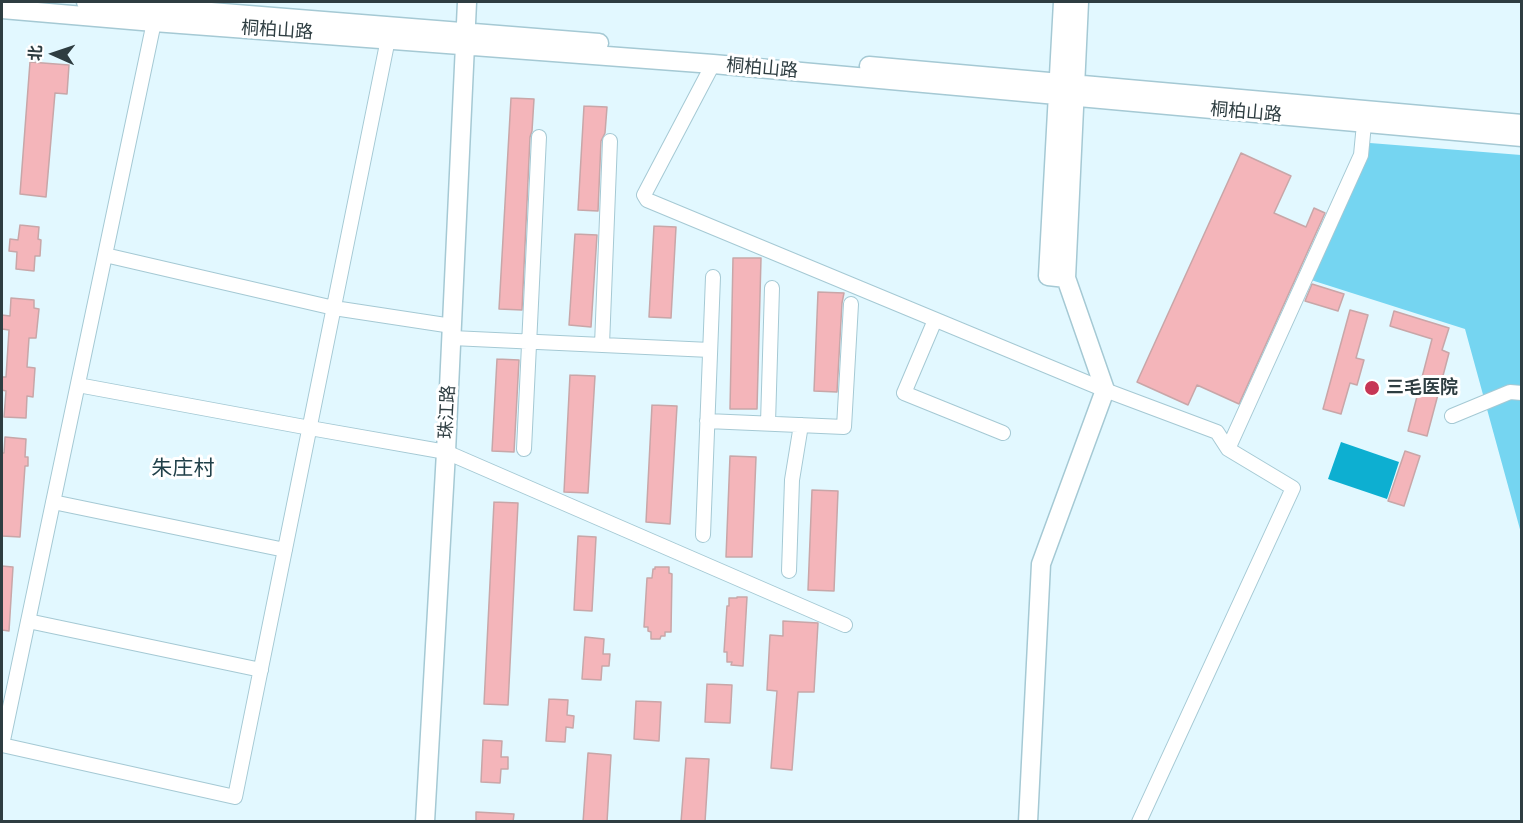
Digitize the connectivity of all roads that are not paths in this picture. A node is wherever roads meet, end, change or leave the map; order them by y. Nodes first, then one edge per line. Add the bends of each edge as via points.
1 (86, 2) edge
2 (467, 2) edge
3 (1063, 2) edge
4 (1079, 2) edge
5 (2, 9) edge
6 (154, 22) junction
7 (465, 38) junction
8 (388, 39) junction
9 (713, 64) junction
10 (1066, 90) junction
11 (1364, 124) junction
12 (1521, 124) edge
13 (539, 137) dead end
14 (1521, 137) edge
15 (610, 141) dead end
16 (105, 255) junction
17 (713, 277) dead end
18 (772, 288) dead end
19 (851, 304) dead end
20 (334, 308) junction
21 (935, 320) junction
22 (452, 332) junction
23 (529, 342) junction
24 (602, 345) junction
25 (710, 350) junction
26 (78, 385) junction
27 (1105, 390) junction
28 (1521, 393) edge
29 (1452, 416) dead end
30 (707, 421) junction
31 (768, 423) junction
32 (801, 425) junction
33 (310, 428) junction
34 (1004, 433) dead end
35 (524, 449) dead end
36 (1228, 449) junction
37 (446, 452) junction
38 (53, 502) junction
39 (703, 535) dead end
40 (285, 550) junction
41 (789, 571) dead end
42 (28, 621) junction
43 (846, 625) dead end
44 (261, 670) junction
45 (2, 745) edge
46 (425, 822) edge
47 (1028, 822) edge
48 (1139, 822) edge

1 - 7 street, 桐柏山路
2 - 7 street, 珠江路
3 - 10 street
4 - 10 street
5 - 6 street, 桐柏山路
6 - 8 street, 桐柏山路
6 - 16 street
7 - 8 street, 桐柏山路
7 - 9 street, 桐柏山路
7 - 10 street, 桐柏山路
7 - 22 street, 珠江路
8 - 20 street
9 - 10 street, 桐柏山路
9 - 21 street via 644,195 647,200
10 - 11 street, 桐柏山路
10 - 12 street, 桐柏山路
10 - 27 street via 1048,276 1066,278
11 - 14 street, 桐柏山路
11 - 36 street via 1361,155
13 - 23 street
15 - 24 street
16 - 20 street
16 - 26 street
17 - 25 street
18 - 31 street
19 - 32 street via 844,427
20 - 22 street
20 - 33 street
21 - 27 street
21 - 34 street via 904,393
22 - 23 street
22 - 37 street, 珠江路
23 - 24 street
23 - 35 street
24 - 25 street
25 - 30 street
26 - 33 street
26 - 38 street
27 - 36 street via 1217,432
27 - 47 street via 1041,564
28 - 29 street via 1510,392
30 - 31 street
30 - 39 street
31 - 32 street
32 - 41 street via 792,480
33 - 37 street
33 - 40 street
36 - 48 street via 1293,488
37 - 43 street
37 - 46 street, 珠江路
38 - 40 street
38 - 42 street
40 - 44 street
42 - 44 street
42 - 45 street
44 - 45 street via 235,797

